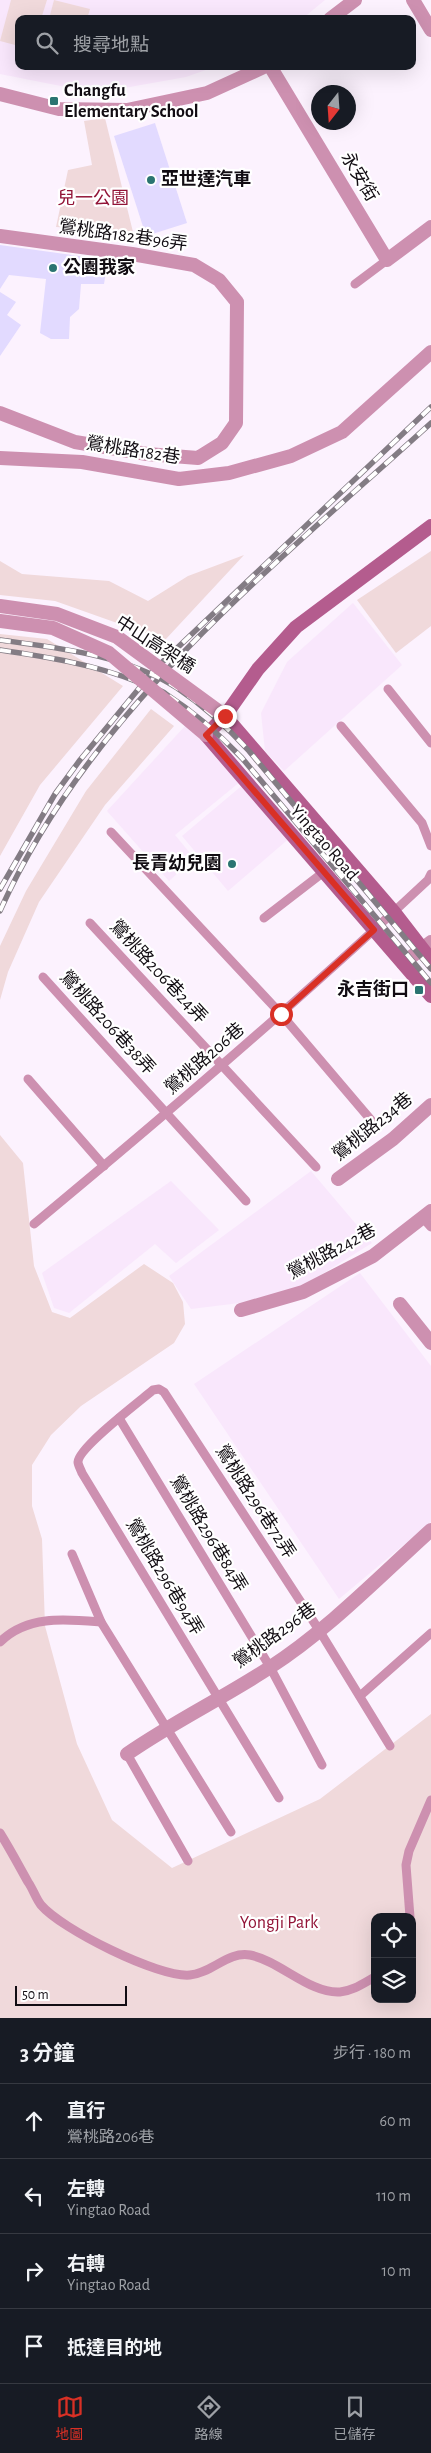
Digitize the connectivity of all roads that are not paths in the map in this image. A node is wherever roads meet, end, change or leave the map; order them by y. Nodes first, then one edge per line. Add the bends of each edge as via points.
1 (355, 0) edge
2 (413, 0) edge
3 (335, 15) edge
4 (431, 30) edge
5 (257, 70) edge
6 (272, 70) edge
7 (0, 94) edge
8 (431, 227) edge
9 (0, 236) edge
10 (387, 260) junction
11 (355, 284) dead end
12 (431, 352) edge
13 (0, 413) edge
14 (0, 458) edge
15 (431, 526) edge
16 (0, 606) edge
17 (0, 621) edge
18 (388, 689) dead end
19 (225, 716) junction
20 (341, 726) dead end
21 (206, 735) junction
22 (431, 743) edge
23 (111, 832) dead end
24 (431, 846) edge
25 (325, 871) junction
26 (431, 874) edge
27 (394, 912) junction
28 (264, 918) dead end
29 (90, 923) dead end
30 (374, 930) junction
31 (426, 945) edge
32 (431, 960) edge
33 (403, 963) junction
34 (43, 976) dead end
35 (431, 996) edge
36 (281, 1014) junction
37 (223, 1065) junction
38 (28, 1079) dead end
39 (431, 1105) edge
40 (167, 1114) junction
41 (371, 1120) dead end
42 (104, 1166) junction
43 (316, 1167) dead end
44 (338, 1179) dead end
45 (246, 1201) dead end
46 (428, 1219) edge
47 (34, 1224) dead end
48 (400, 1304) dead end
49 (242, 1310) dead end
50 (431, 1343) edge
51 (119, 1418) junction
52 (431, 1530) edge
53 (72, 1554) dead end
54 (101, 1622) junction
55 (319, 1630) junction
56 (431, 1633) edge
57 (0, 1642) edge
58 (270, 1667) junction
59 (360, 1696) junction
60 (218, 1698) junction
61 (166, 1727) junction
62 (390, 1746) dead end
63 (127, 1754) joint
64 (322, 1765) dead end
65 (279, 1798) dead end
66 (431, 1800) edge
67 (230, 1832) dead end
68 (0, 1833) edge
69 (188, 1861) dead end
70 (410, 1913) edge
71 (371, 1979) edge

1 - 3 street
2 - 4 street
5 - 7 street via 206,93 127,110 59,109
6 - 10 street, 永安街
8 - 10 street
9 - 13 street, 鶯桃路182巷96弄 via 194,265 220,280 237,302 236,424 222,443 198,458 147,454 75,442
10 - 11 lane
12 - 14 street, 鶯桃路182巷 via 342,432 291,456 229,473 179,479 82,462
15 - 19 main road via 296,627 258,669
16 - 19 street, 中山高架橋, bridge via 57,614 117,637
17 - 21 street, 中山高架橋, bridge via 53,628 109,653
18 - 22 lane
19 - 21 main road
19 - 27 main road, Yingtao Road
20 - 24 lane via 422,823
21 - 25 main road, Yingtao Road
23 - 36 lane
25 - 28 lane
25 - 30 main road, Yingtao Road
26 - 27 lane, 鶯桃路206巷
27 - 30 lane, 鶯桃路206巷
27 - 31 main road, Yingtao Road
29 - 37 lane, 鶯桃路206巷24弄
30 - 33 main road, Yingtao Road
30 - 36 lane, 鶯桃路206巷
31 - 32 main road, Yingtao Road
31 - 33 street
33 - 35 main road, Yingtao Road
34 - 40 lane, 鶯桃路206巷38弄
36 - 37 lane, 鶯桃路206巷
36 - 41 lane
37 - 40 lane, 鶯桃路206巷
37 - 43 lane, 鶯桃路206巷24弄
38 - 42 lane
39 - 44 street, 鶯桃路234巷 via 394,1139
40 - 42 lane, 鶯桃路206巷
40 - 45 lane, 鶯桃路206巷38弄
42 - 47 lane, 鶯桃路206巷
46 - 49 street, 鶯桃路242巷 via 373,1256 302,1292
48 - 50 street
51 - 55 lane, 鶯桃路296巷72弄 via 153,1390 164,1392
51 - 58 lane, 鶯桃路296巷84弄
51 - 60 lane, 鶯桃路296巷94弄 via 90,1443 78,1462
52 - 55 street, 鶯桃路296巷
53 - 54 lane
54 - 57 lane via 62,1618 40,1620 9,1633
54 - 61 lane
55 - 58 street, 鶯桃路296巷
55 - 59 lane, 鶯桃路296巷72弄
56 - 59 lane
58 - 60 street, 鶯桃路296巷
58 - 64 lane, 鶯桃路296巷84弄
59 - 62 lane, 鶯桃路296巷72弄
60 - 61 street, 鶯桃路296巷
60 - 65 lane, 鶯桃路296巷94弄
61 - 63 street, 鶯桃路296巷
61 - 67 lane
63 - 69 lane
66 - 70 lane via 406,1865
68 - 71 lane via 42,1906 73,1930 166,1972 190,1975 233,1956 249,1955 322,1989 340,1992

